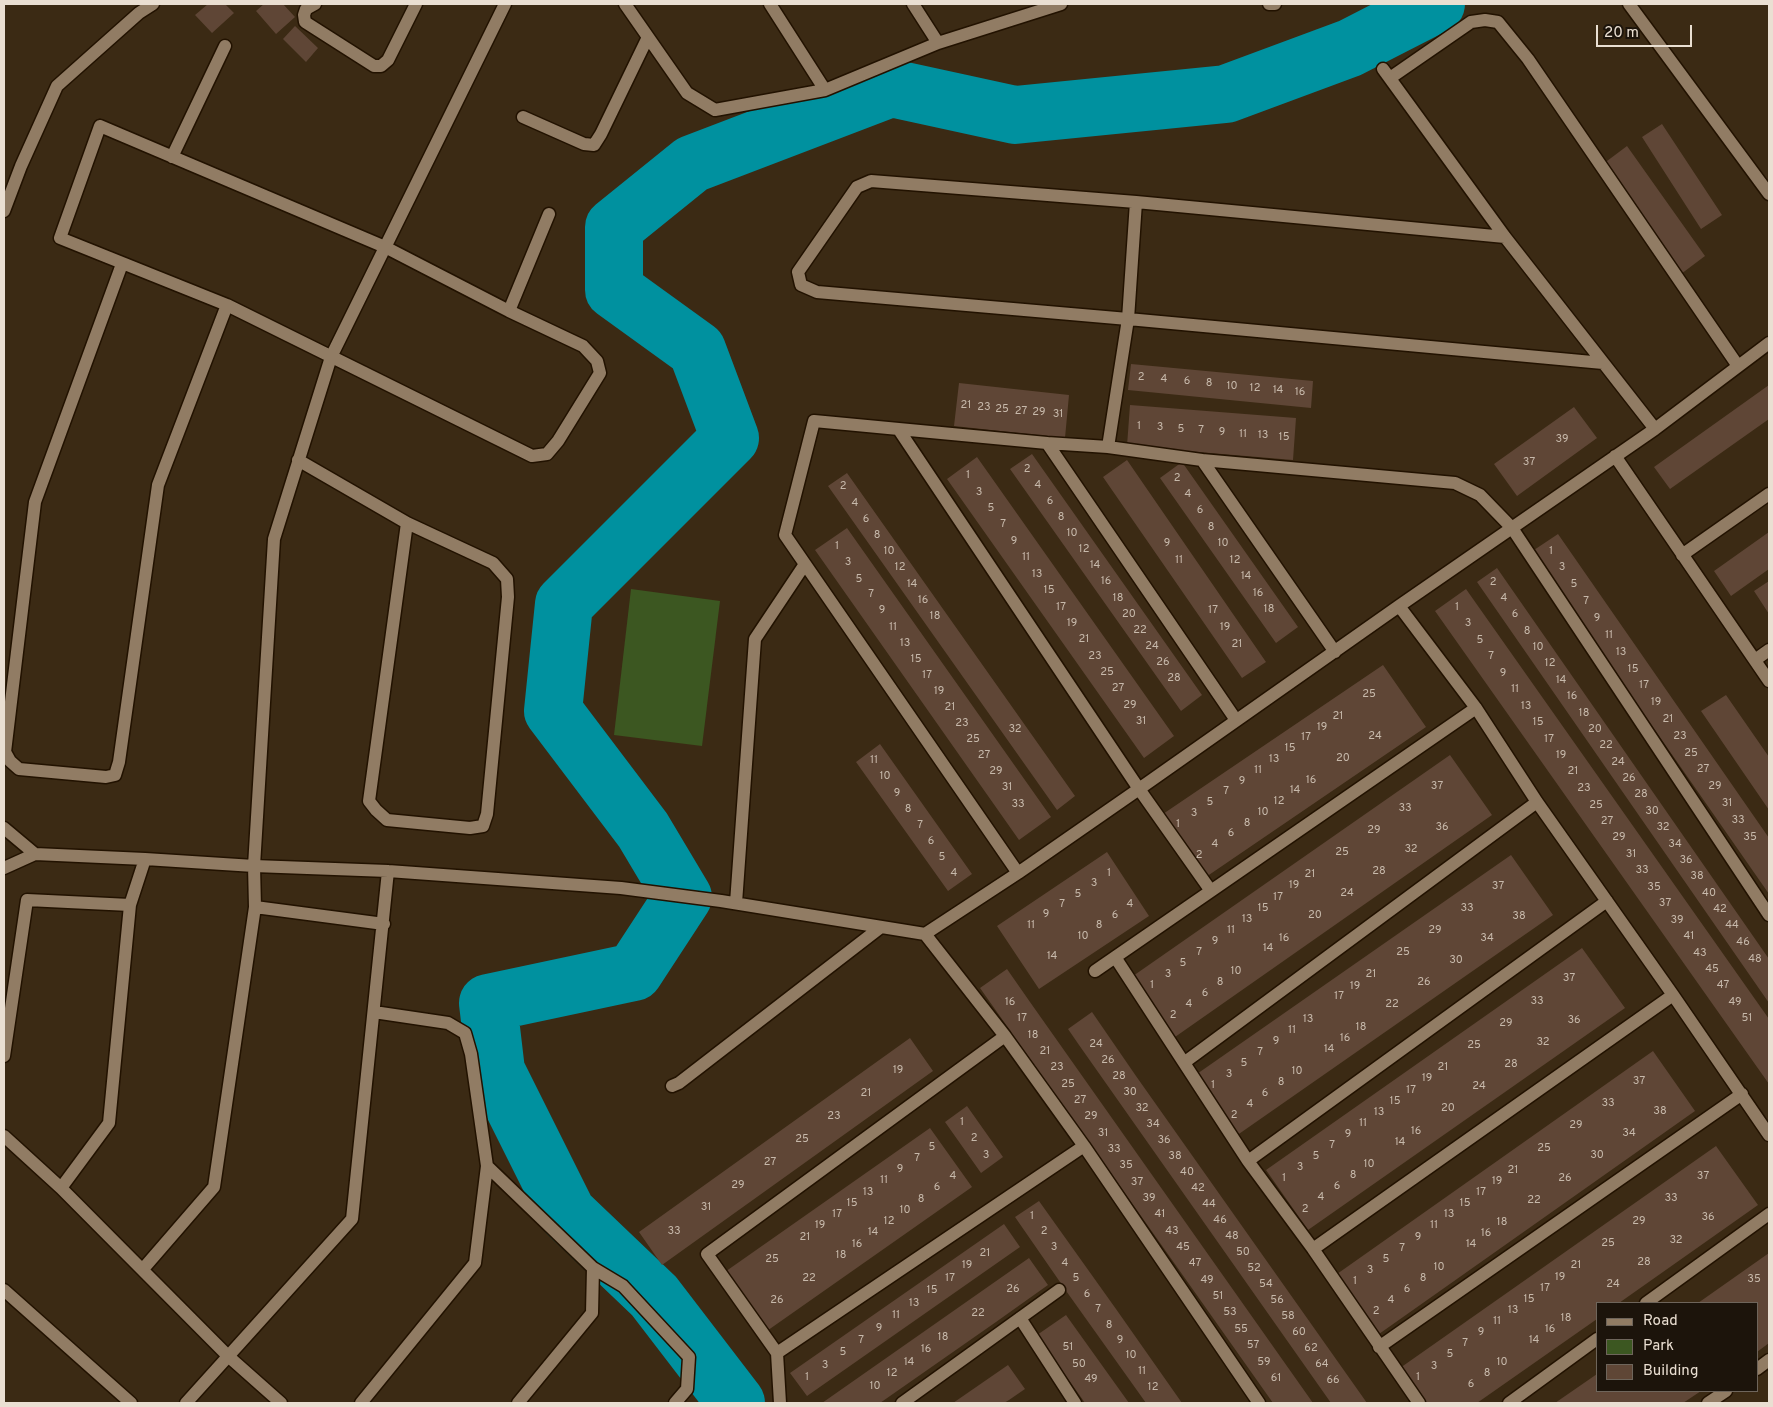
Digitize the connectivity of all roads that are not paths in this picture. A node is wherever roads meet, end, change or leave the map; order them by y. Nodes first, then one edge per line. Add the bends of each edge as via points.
1 (153, 4) edge
2 (315, 4) edge
3 (416, 4) edge
4 (504, 4) edge
5 (625, 4) edge
6 (770, 4) edge
7 (912, 4) edge
8 (1269, 4) edge
9 (1275, 4) edge
10 (1629, 4) edge
11 (1057, 5) edge
12 (648, 37) junction
13 (938, 43) junction
14 (225, 46) dead end
15 (825, 90) junction
16 (524, 117) dead end
17 (172, 157) junction
18 (1769, 194) edge
19 (1136, 202) junction
20 (4, 211) edge
21 (549, 214) dead end
22 (1505, 237) junction
23 (385, 247) junction
24 (122, 264) junction
25 (226, 305) junction
26 (509, 311) junction
27 (1128, 319) junction
28 (1769, 343) edge
29 (331, 357) junction
30 (1604, 363) junction
31 (1738, 366) junction
32 (1655, 429) junction
33 (899, 430) junction
34 (1047, 443) junction
35 (1108, 447) junction
36 (1615, 456) junction
37 (298, 460) junction
38 (1202, 460) junction
39 (1769, 494) edge
40 (407, 523) junction
41 (1512, 528) junction
42 (1682, 554) junction
43 (805, 564) junction
44 (1399, 606) junction
45 (1769, 650) edge
46 (1335, 652) junction
47 (1755, 660) junction
48 (1769, 682) edge
49 (1476, 708) junction
50 (1236, 720) junction
51 (1139, 789) junction
52 (1537, 802) junction
53 (4, 828) edge
54 (35, 854) junction
55 (145, 859) junction
56 (254, 866) junction
57 (4, 868) edge
58 (388, 871) junction
59 (1018, 873) junction
60 (1211, 891) junction
61 (1606, 901) junction
62 (736, 903) junction
63 (130, 906) junction
64 (255, 907) junction
65 (1769, 915) edge
66 (384, 924) junction
67 (881, 927) junction
68 (925, 934) junction
69 (1115, 957) junction
70 (1095, 971) dead end
71 (1673, 995) junction
72 (374, 1012) junction
73 (1005, 1036) junction
74 (4, 1056) edge
75 (1185, 1062) junction
76 (672, 1086) dead end
77 (1742, 1094) junction
78 (1769, 1135) edge
79 (4, 1136) edge
80 (1084, 1146) junction
81 (1248, 1160) junction
82 (487, 1166) junction
83 (61, 1188) junction
84 (1769, 1214) edge
85 (1313, 1248) junction
86 (593, 1268) junction
87 (142, 1269) junction
88 (4, 1290) edge
89 (1059, 1290) dead end
90 (1647, 1302) edge
91 (1020, 1318) junction
92 (1596, 1340) edge
93 (1379, 1346) junction
94 (777, 1353) junction
95 (228, 1356) junction
96 (1769, 1360) edge
97 (1758, 1368) edge
98 (1724, 1392) edge
99 (131, 1403) edge
100 (186, 1403) edge
101 (281, 1403) edge
102 (361, 1403) edge
103 (518, 1403) edge
104 (675, 1403) edge
105 (780, 1403) edge
106 (902, 1403) edge
107 (1075, 1403) edge
108 (1259, 1403) edge
109 (1419, 1403) edge
110 (1508, 1403) edge
111 (1708, 1403) edge

1 - 20 street via 57,86
2 - 3 street via 306,9 305,22 374,66 381,66 388,60
4 - 23 street
5 - 12 street
6 - 15 street
7 - 13 street
8 - 9 street
10 - 18 street
11 - 13 street
12 - 15 street via 687,93 716,110
12 - 16 street via 594,145 584,144
13 - 15 street
14 - 17 street
17 - 23 street
17 - 24 street via 100,126 60,238
19 - 22 street
19 - 27 street
19 - 27 street via 871,181 857,187 798,272 801,285 817,292
21 - 26 street
22 - 30 street
22 - 31 street via 1387,74 1471,22 1485,20 1498,22 1528,59
23 - 26 street
23 - 29 street
24 - 25 street
24 - 25 street via 35,502 5,752 19,769 106,777 115,775 158,485
25 - 29 street
26 - 29 street via 583,346 597,361 600,373 547,454 532,456
27 - 30 street
27 - 35 street
28 - 31 street
29 - 37 street
30 - 32 street
31 - 32 street
32 - 36 street
33 - 34 street
33 - 43 street via 814,421 785,535
33 - 51 street
34 - 35 street
34 - 50 street
35 - 38 street
36 - 41 street
36 - 42 street
37 - 40 street
37 - 56 street via 274,539
38 - 41 street via 1455,482 1480,494
38 - 46 street
39 - 42 street
40 - 40 street via 493,563 507,579 487,814 483,826 470,828 387,820 369,801
41 - 44 street
41 - 65 street
42 - 47 street
43 - 59 street
43 - 62 street via 755,638
44 - 46 street
44 - 49 street
45 - 47 street
46 - 50 street
47 - 48 street
49 - 52 street
49 - 60 street
50 - 51 street
51 - 59 street
51 - 60 street
52 - 61 street
52 - 75 street
53 - 54 street
54 - 55 street
54 - 57 street
55 - 56 street
55 - 63 street
56 - 58 street
56 - 64 street
58 - 62 street via 622,888
58 - 66 street
59 - 68 street
60 - 69 street
61 - 71 street
61 - 81 street
62 - 67 street
63 - 74 street via 28,900
63 - 83 street via 109,1123
64 - 66 street
64 - 87 street via 214,1187
66 - 72 street
67 - 68 street
67 - 76 street
68 - 73 street
69 - 70 street
69 - 75 street
71 - 77 street
71 - 85 street
72 - 82 street via 448,1023 465,1033
72 - 95 street via 352,1219
73 - 80 street
73 - 94 street via 707,1254
75 - 81 street
77 - 78 street
77 - 93 street
79 - 83 street
80 - 94 street
80 - 108 street
81 - 85 street
82 - 86 street
82 - 102 street via 474,1263
83 - 87 street
84 - 90 street
85 - 93 street
86 - 103 street via 592,1313
86 - 104 street via 622,1286 688,1357 687,1389
87 - 95 street
88 - 99 street
89 - 91 street
91 - 106 street
91 - 107 street
92 - 110 street
93 - 109 street
94 - 105 street
95 - 100 street
95 - 101 street
96 - 97 street
98 - 111 street

